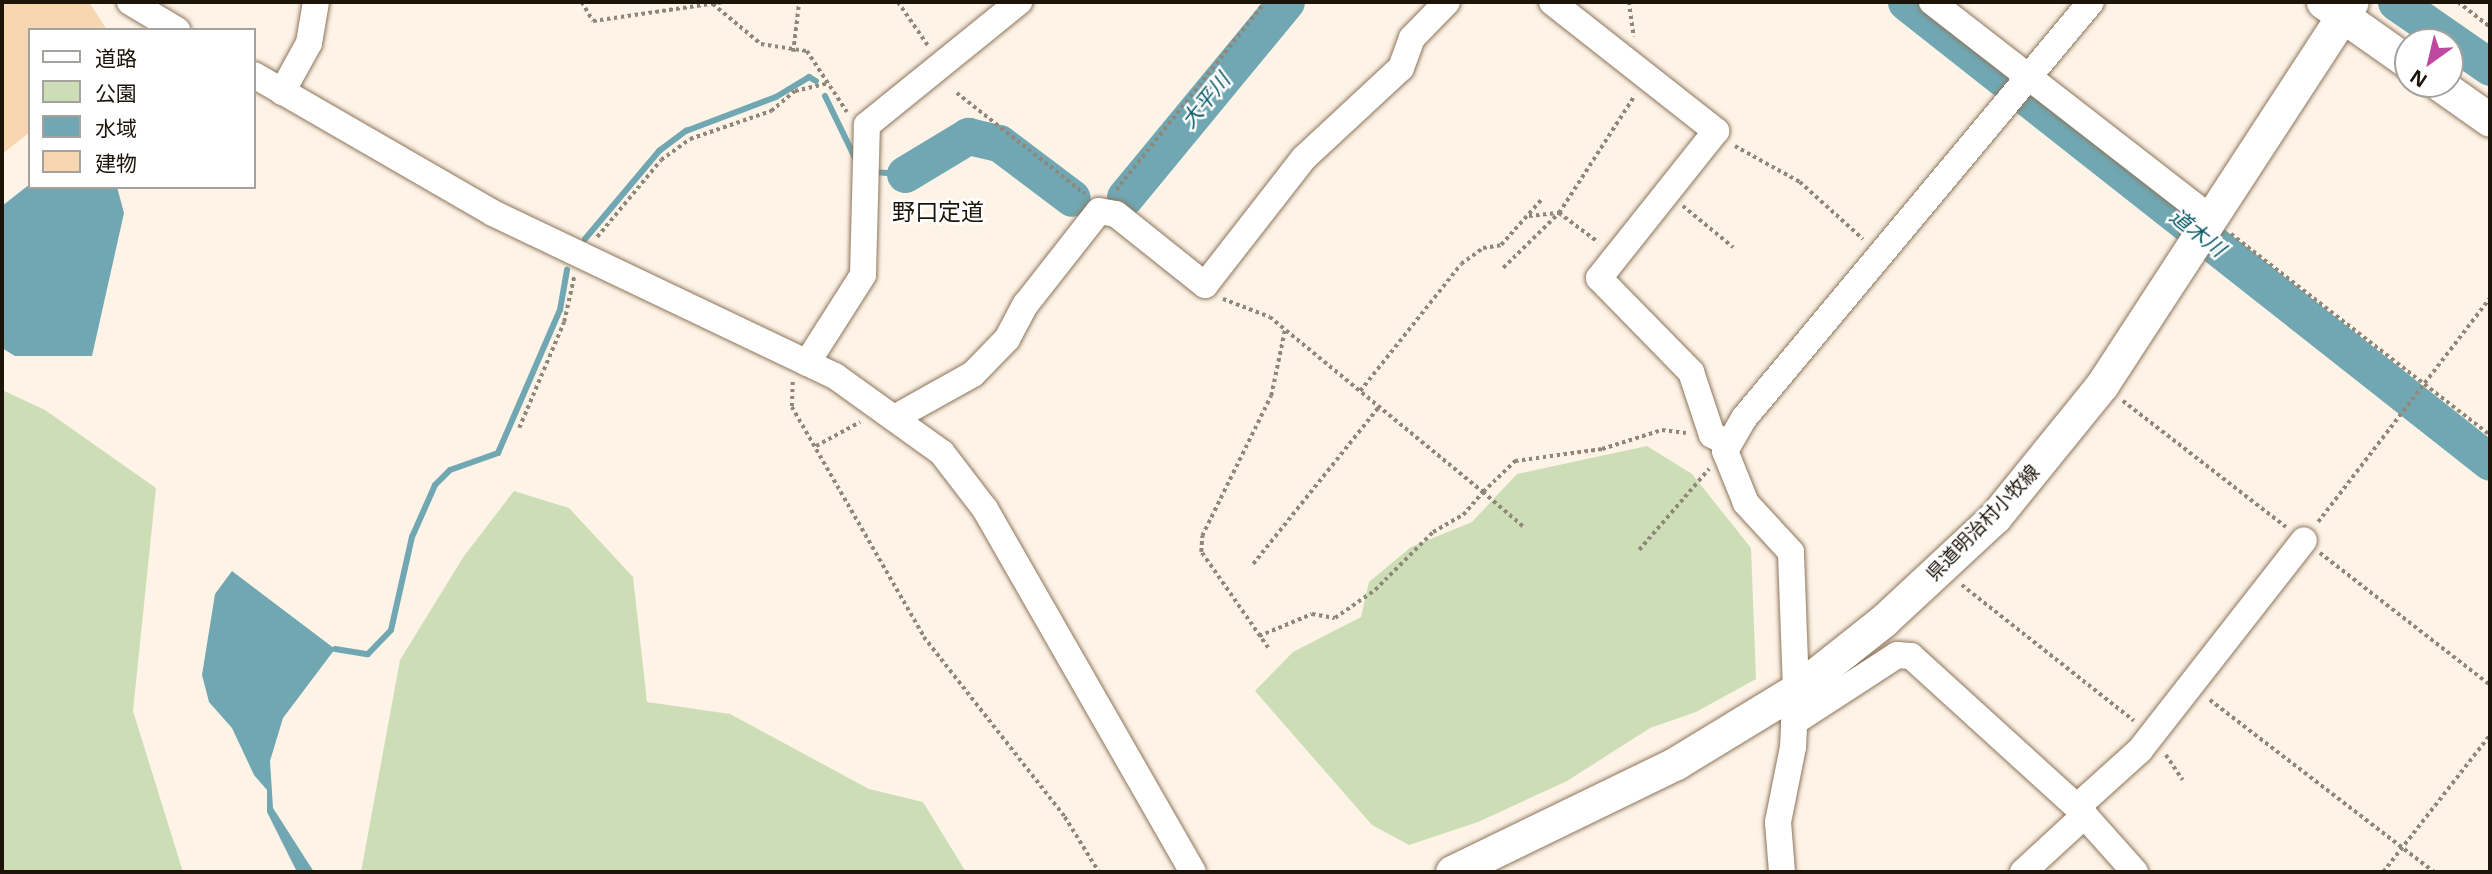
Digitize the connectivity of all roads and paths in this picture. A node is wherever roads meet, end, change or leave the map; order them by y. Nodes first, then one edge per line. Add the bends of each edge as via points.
1 (130, 2) edge
2 (316, 2) edge
3 (582, 2) edge
4 (724, 2) edge
5 (799, 2) edge
6 (898, 2) edge
7 (1018, 2) edge
8 (1265, 2) edge
9 (1447, 2) edge
10 (1552, 2) edge
11 (1932, 2) edge
12 (2091, 2) edge
13 (2458, 2) edge
14 (713, 4) junction
15 (2339, 6) edge
16 (2490, 27) edge
17 (174, 28) edge
18 (2394, 51) edge
19 (793, 52) junction
20 (939, 63) junction
21 (256, 76) edge
22 (1647, 78) junction
23 (829, 83) junction
24 (2021, 85) junction
25 (282, 92) junction
26 (957, 93) dead end
27 (2459, 98) edge
28 (2490, 120) edge
29 (867, 125) junction
30 (1715, 132) junction
31 (1667, 193) junction
32 (1542, 199) dead end
33 (1099, 211) junction
34 (1559, 212) junction
35 (1527, 216) junction
36 (2201, 231) junction
37 (1733, 247) dead end
38 (1888, 248) junction
39 (582, 257) junction
40 (1617, 257) junction
41 (1503, 268) dead end
42 (1205, 285) junction
43 (2490, 298) edge
44 (1285, 329) junction
45 (805, 362) junction
46 (2424, 383) junction
47 (2102, 385) junction
48 (1360, 391) junction
49 (1379, 407) junction
50 (885, 409) junction
51 (519, 429) dead end
52 (2490, 435) edge
53 (1722, 443) junction
54 (816, 446) junction
55 (1483, 492) junction
56 (1525, 528) dead end
57 (2304, 540) junction
58 (1639, 550) dead end
59 (1252, 564) dead end
60 (1942, 568) junction
61 (1259, 636) junction
62 (1268, 648) dead end
63 (2490, 685) edge
64 (2191, 686) junction
65 (1795, 706) junction
66 (2152, 735) junction
67 (2490, 735) edge
68 (2183, 780) dead end
69 (2081, 811) junction
70 (2402, 848) junction
71 (1099, 872) edge
72 (1193, 872) edge
73 (1452, 872) edge
74 (1782, 872) edge
75 (2023, 872) edge
76 (2135, 872) edge
77 (2383, 872) edge
78 (2434, 872) edge

1 - 17 street
2 - 25 street via 309,43
3 - 14 path via 593,21
4 - 14 path
5 - 19 path
6 - 20 path
7 - 20 street
8 - 33 path
9 - 42 street via 1412,38 1401,68 1304,158
10 - 22 street
11 - 24 street
12 - 24 street
13 - 16 path
14 - 19 path via 750,37
15 - 18 main road
15 - 36 main road, 県道明治村小牧線
19 - 23 path via 815,57
20 - 29 street
21 - 25 street
22 - 30 street
22 - 34 path
23 - 29 path via 844,110
23 - 39 path via 795,91 771,111 690,139 661,160
24 - 36 street
24 - 38 street
25 - 39 street via 493,213
26 - 33 path via 1082,191
27 - 28 main road
29 - 45 street via 863,275
30 - 31 street
30 - 38 path via 1800,182 1857,236
31 - 37 path
31 - 40 street
32 - 35 path
33 - 42 street via 1116,214
33 - 50 street via 999,348 973,374
34 - 35 path
34 - 40 path
34 - 41 path
35 - 48 path via 1501,245 1483,248 1461,264
36 - 46 path
36 - 47 main road, 県道明治村小牧線
38 - 53 street
39 - 45 street
39 - 51 path via 564,322
40 - 53 street via 1600,278 1691,372
42 - 44 path
43 - 46 path
44 - 48 path
44 - 61 path via 1271,396 1201,544 1208,565
45 - 50 street
45 - 54 path via 789,389 792,407
46 - 52 path
46 - 57 path
47 - 57 path
47 - 60 main road, 県道明治村小牧線 via 2023,485
48 - 49 path
49 - 55 path
49 - 59 path
50 - 54 path
50 - 72 street via 942,453 985,509
53 - 55 path via 1662,430 1602,449 1516,461
53 - 58 path
53 - 65 street via 1746,503 1791,552
54 - 71 path via 924,637 1065,817
55 - 56 path
55 - 61 path via 1375,590 1335,618 1311,614
57 - 63 path
57 - 64 street
60 - 65 main road, 県道明治村小牧線
60 - 66 path
61 - 62 path
64 - 66 street
64 - 70 path
65 - 69 street via 1897,655 1911,656
65 - 73 main road, 県道明治村小牧線
65 - 74 street via 1779,822
66 - 68 path
66 - 69 street
67 - 70 path
69 - 75 street
69 - 76 street
70 - 77 path
70 - 78 path

